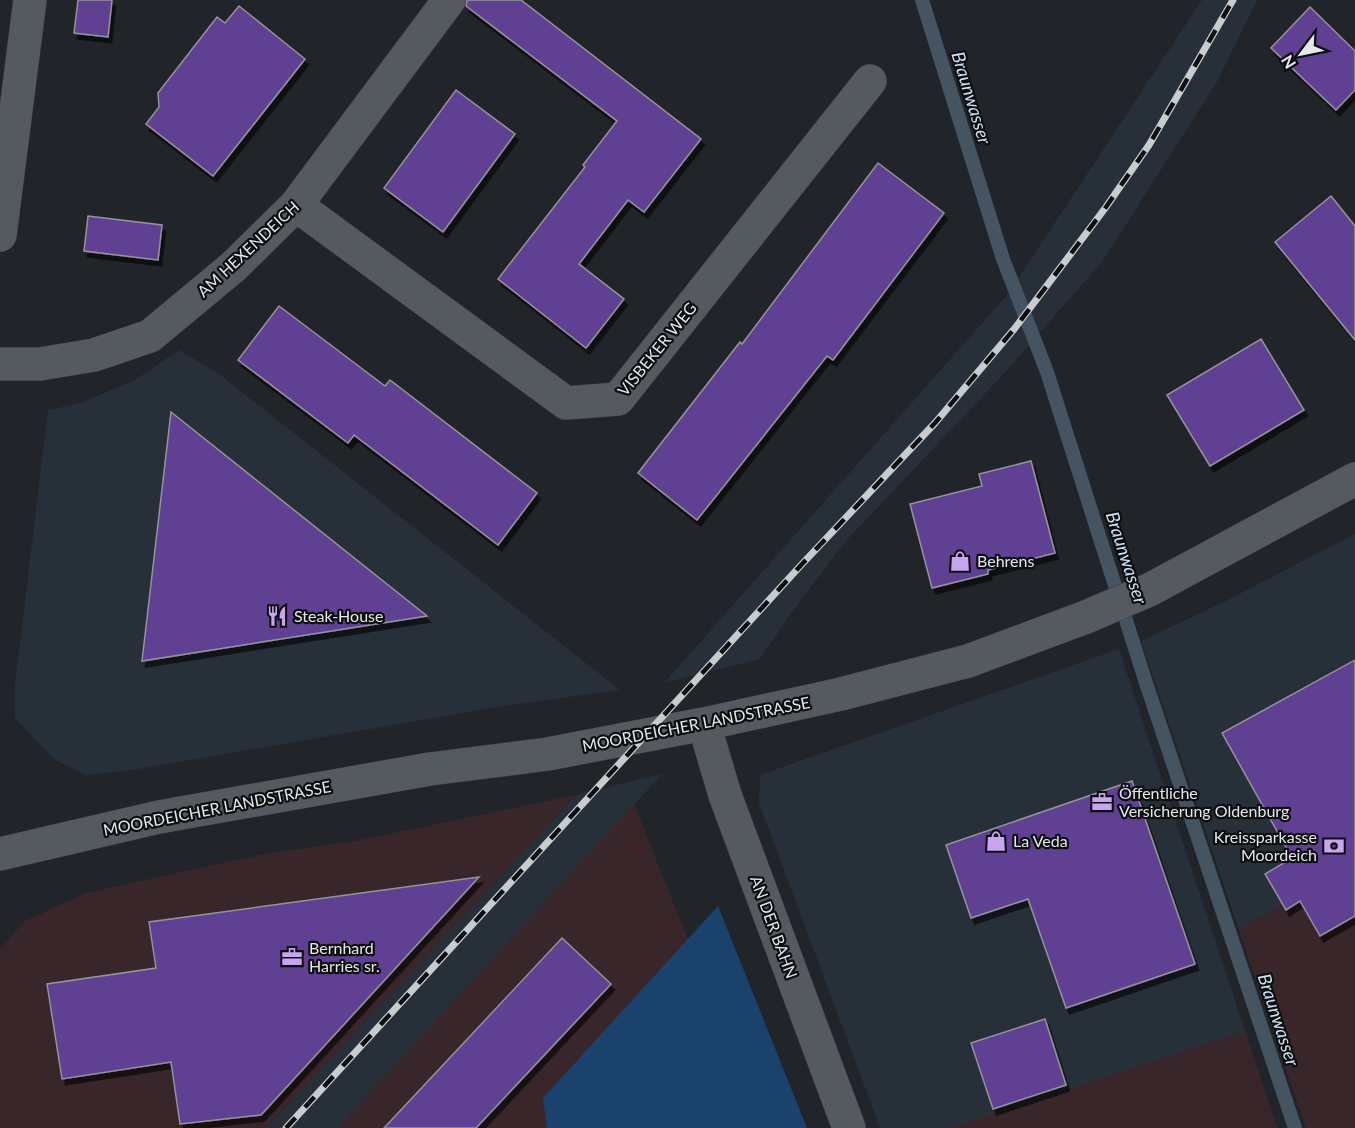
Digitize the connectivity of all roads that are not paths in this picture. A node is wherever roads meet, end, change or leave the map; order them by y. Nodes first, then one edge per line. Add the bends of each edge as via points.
1 (30, 0) edge
2 (449, 0) edge
3 (870, 81) dead end
4 (297, 205) junction
5 (0, 235) edge
6 (0, 364) edge
7 (1355, 479) edge
8 (704, 724) junction
9 (0, 854) edge
10 (849, 1128) edge

1 - 5 street
2 - 4 street, AM HEXENDEICH
3 - 4 street, VISBEKER WEG via 618,399 566,404
4 - 6 street, AM HEXENDEICH via 232,267 150,336 94,355 40,364
7 - 8 street, MOORDEICHER LANDSTRASSE via 1149,590 1086,617 968,661
8 - 9 street, MOORDEICHER LANDSTRASSE via 548,754 430,769 159,817
8 - 10 street, AN DER BAHN via 724,795

